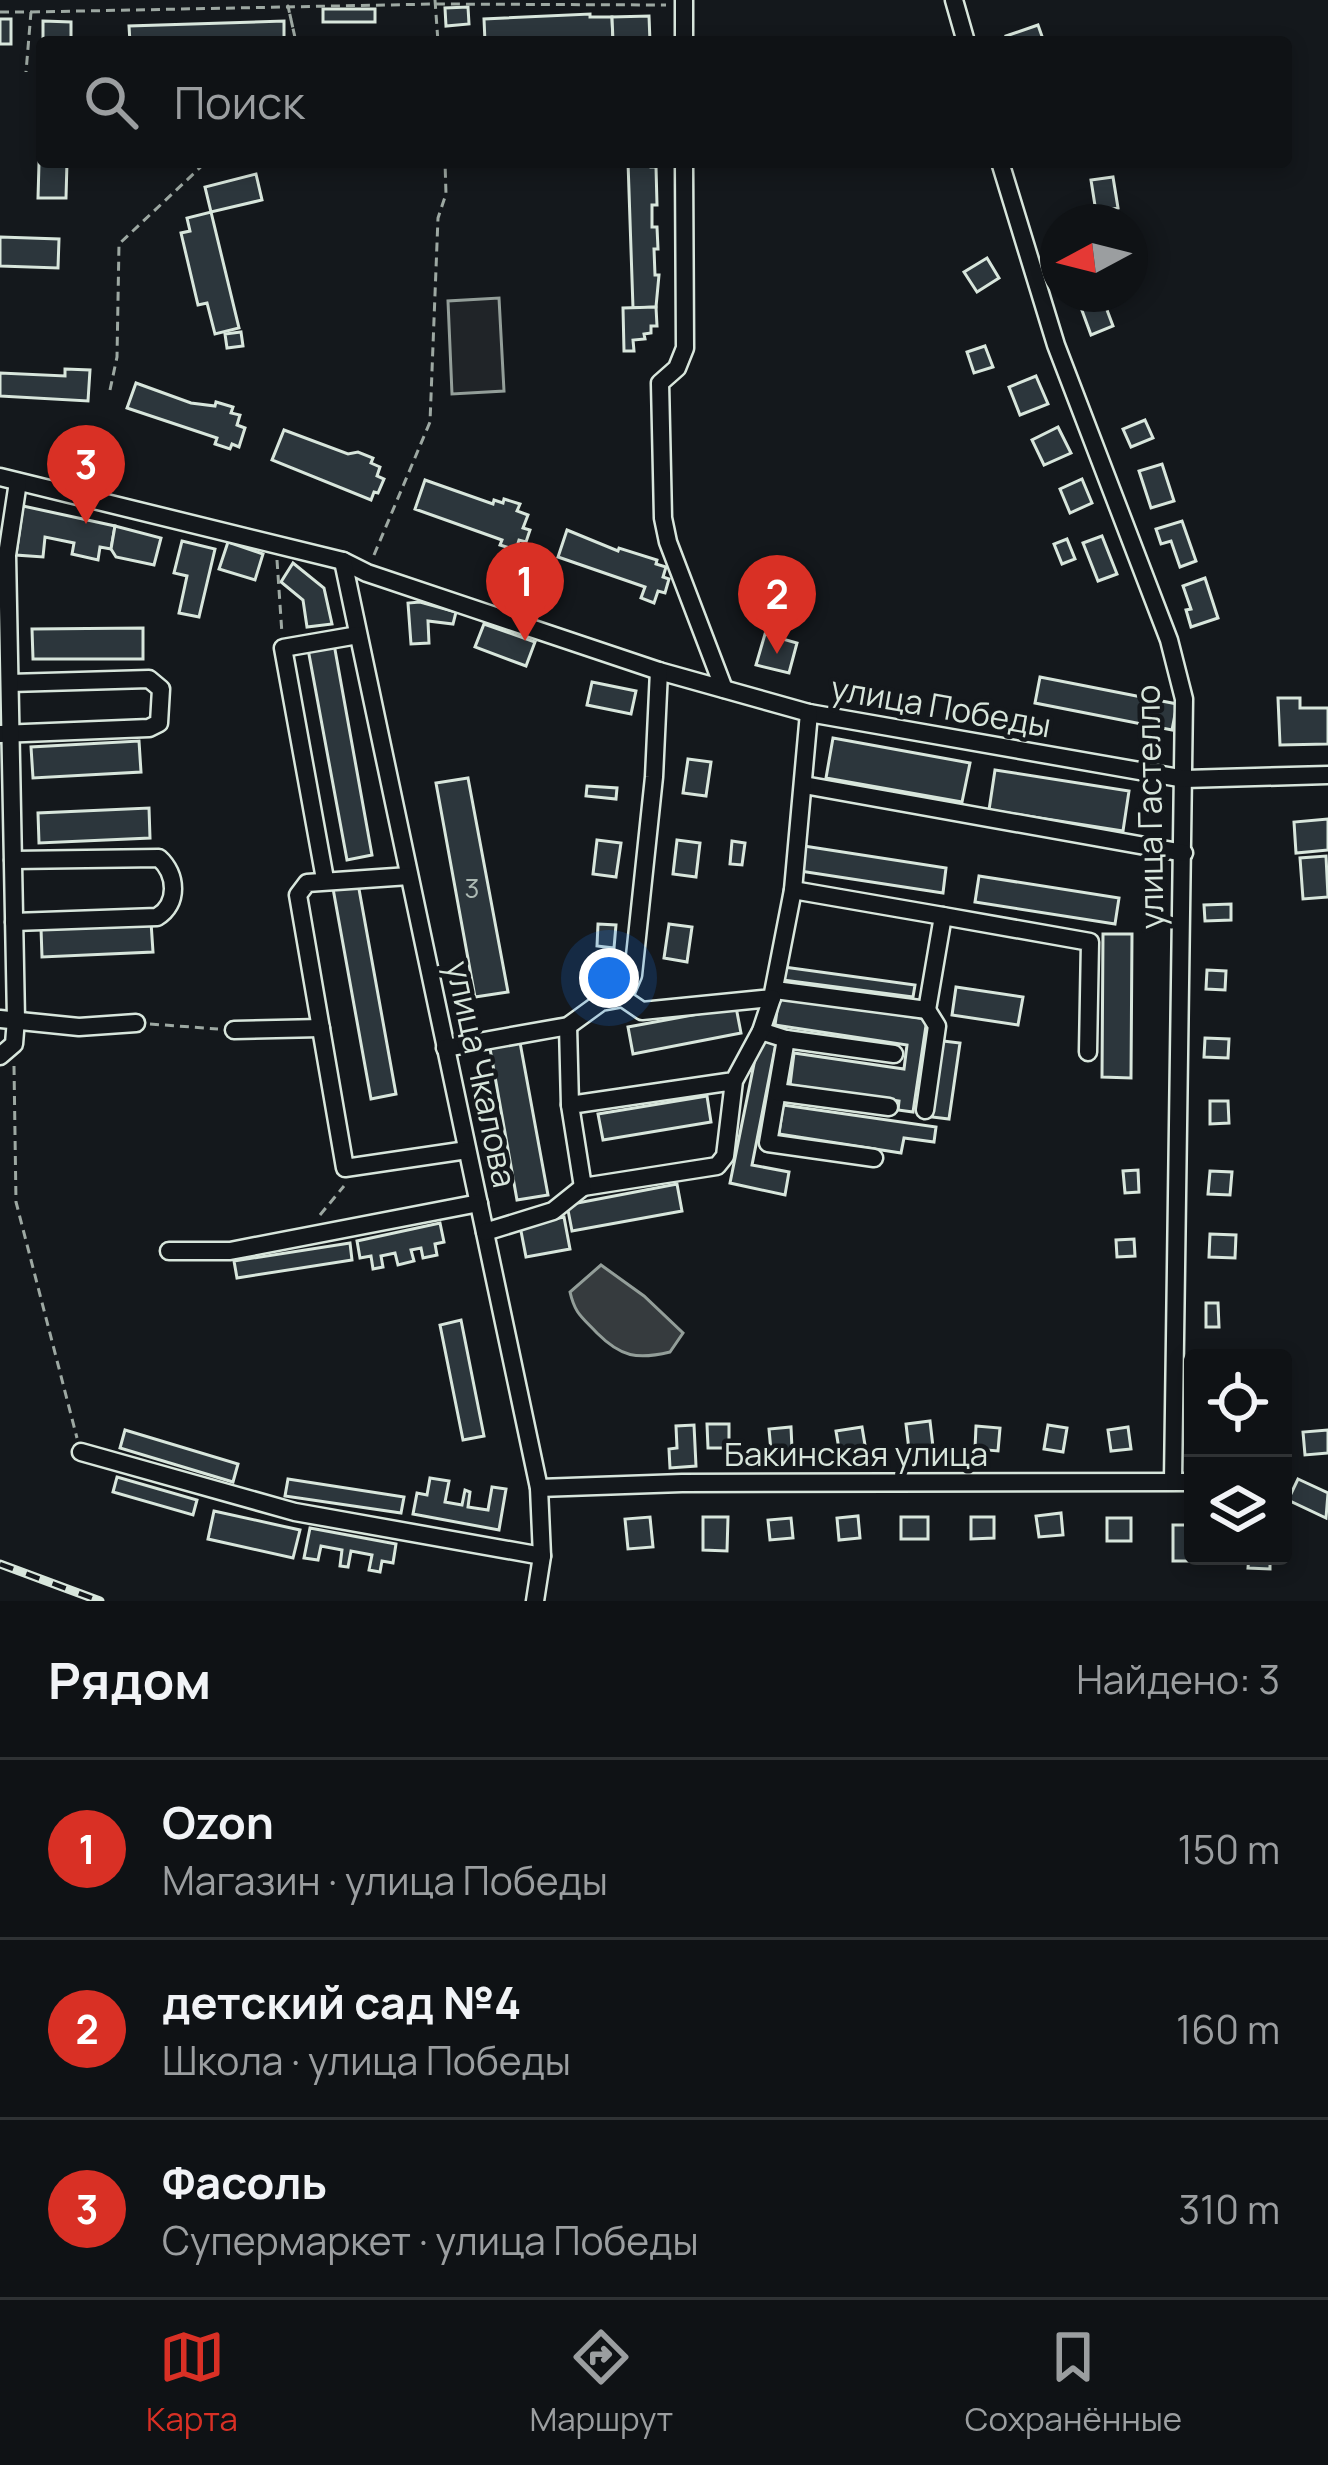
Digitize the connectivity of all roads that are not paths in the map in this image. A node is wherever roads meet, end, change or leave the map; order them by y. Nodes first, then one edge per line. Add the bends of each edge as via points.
1 (954, 0) edge
2 (680, 2) edge
3 (683, 36) edge
4 (964, 36) edge
5 (685, 168) edge
6 (1002, 168) edge
7 (9, 479) edge
8 (343, 561) junction
9 (4, 620) edge
10 (358, 635) junction
11 (659, 671) junction
12 (10, 683) junction
13 (724, 688) junction
14 (809, 713) junction
15 (6, 734) edge
16 (1328, 775) edge
17 (1185, 779) junction
18 (804, 785) junction
19 (1184, 853) junction
20 (13, 860) junction
21 (409, 876) junction
22 (325, 879) junction
23 (793, 890) junction
24 (9, 914) edge
25 (944, 916) junction
26 (773, 994) junction
27 (623, 998) junction
28 (927, 1010) junction
29 (8, 1019) edge
30 (136, 1022) road end
31 (568, 1026) junction
32 (321, 1028) junction
33 (234, 1030) road end
34 (760, 1031) junction
35 (786, 1040) junction
36 (446, 1048) junction
37 (7, 1050) edge
38 (1088, 1052) dead end
39 (894, 1054) dead end
40 (734, 1081) junction
41 (777, 1092) junction
42 (571, 1105) junction
43 (889, 1107) dead end
44 (925, 1110) dead end
45 (467, 1150) junction
46 (874, 1158) dead end
47 (583, 1187) junction
48 (478, 1203) junction
49 (485, 1232) junction
50 (169, 1252) dead end
51 (81, 1452) road end
52 (1173, 1481) junction
53 (1184, 1482) edge
54 (539, 1489) junction
55 (542, 1556) junction
56 (535, 1601) edge

1 - 4 street
2 - 3 street
5 - 13 street via 685,348 661,382 663,518
6 - 17 street, улица Гастелло via 1056,345 1169,640 1184,699
7 - 8 street, улица Победы
7 - 9 street
8 - 10 street, улица Чкалова
8 - 11 street, улица Победы
9 - 12 street
10 - 21 street, улица Чкалова
10 - 22 street via 284,648
11 - 13 street, улица Победы
11 - 27 street via 633,975
12 - 15 street
12 - 15 street via 149,679 161,689 163,712 149,728
13 - 14 street, улица Победы
14 - 17 street, улица Победы
14 - 18 street
15 - 20 street
16 - 17 street, улица Победы
17 - 19 street, улица Гастелло
18 - 19 street
18 - 23 street
19 - 52 street, улица Гастелло
20 - 24 street
20 - 24 street via 159,858 169,866 172,899 157,917
21 - 22 street
21 - 36 street, улица Чкалова
22 - 32 street via 298,895
23 - 25 street
23 - 26 street
24 - 29 street
25 - 28 street
25 - 38 street via 1090,942
26 - 27 street via 642,1011
26 - 28 street
26 - 34 street
27 - 31 street via 601,1001
28 - 44 street via 938,1026
29 - 30 street via 79,1027
29 - 37 street
31 - 36 street
31 - 42 street
32 - 33 street
32 - 45 street via 345,1168
34 - 35 street
34 - 40 street
35 - 39 street
35 - 41 street
36 - 45 street, улица Чкалова
40 - 42 street
40 - 47 street via 717,1166
41 - 43 street
41 - 46 street via 767,1143
42 - 47 street
45 - 48 street, улица Чкалова
47 - 49 street via 553,1210
48 - 49 street, улица Чкалова
48 - 50 street via 230,1251
49 - 54 street, улица Чкалова
51 - 55 street via 295,1513
52 - 53 street, Бакинская улица
52 - 54 street, Бакинская улица
54 - 55 street, улица Чкалова
55 - 56 street, улица Чкалова

